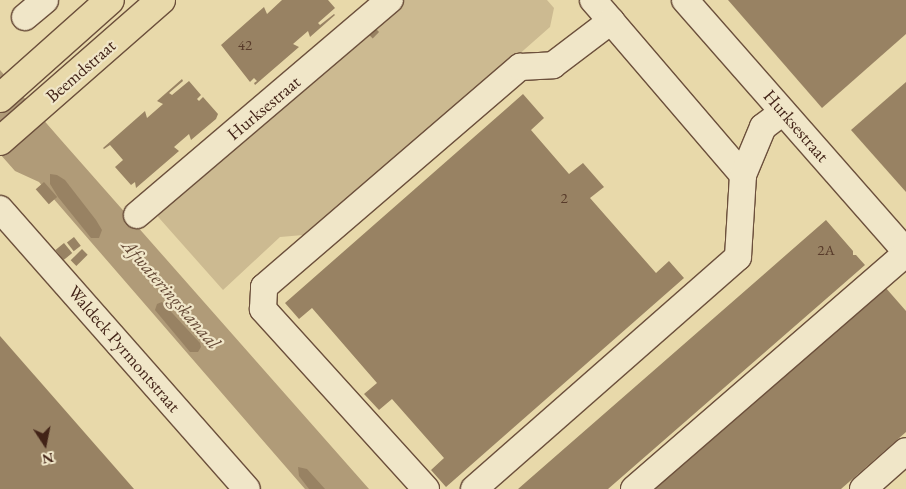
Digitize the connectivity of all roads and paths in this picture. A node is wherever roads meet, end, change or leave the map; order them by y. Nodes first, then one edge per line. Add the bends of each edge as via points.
1 (45, 0) edge
2 (110, 0) edge
3 (160, 0) edge
4 (390, 0) edge
5 (593, 0) edge
6 (685, 0) edge
7 (25, 17) dead end
8 (610, 21) junction
9 (0, 98) edge
10 (783, 112) junction
11 (0, 141) edge
12 (743, 174) junction
13 (0, 209) edge
14 (137, 215) dead end
15 (906, 252) edge
16 (904, 457) edge
17 (247, 489) edge
18 (426, 489) edge
19 (474, 489) edge
20 (634, 489) edge
21 (863, 489) edge

1 - 7 street
2 - 9 main road, Beemdstraat
3 - 11 main road, Beemdstraat
4 - 14 street, Hurksestraat
5 - 8 street
6 - 10 street, Hurksestraat
8 - 12 street
8 - 18 street via 553,65 520,68 264,287 263,309
10 - 12 street via 763,127
10 - 15 street, Hurksestraat
12 - 19 street via 738,257
13 - 17 street, Waldeck Pyrmontstraat
15 - 20 street
16 - 21 street

